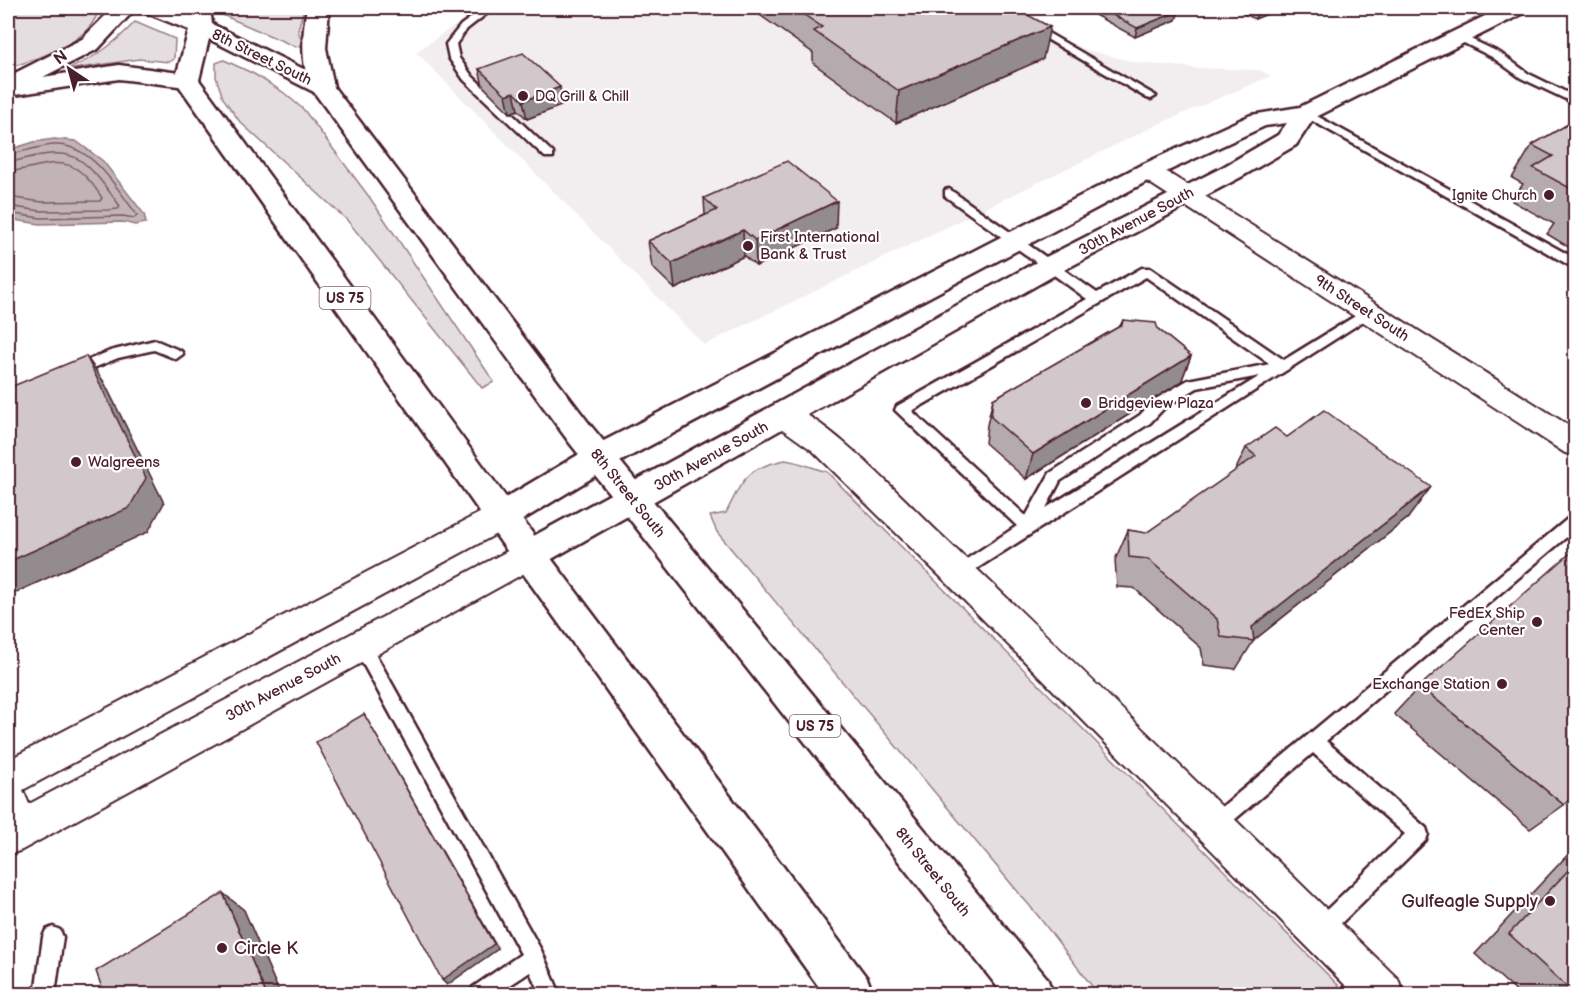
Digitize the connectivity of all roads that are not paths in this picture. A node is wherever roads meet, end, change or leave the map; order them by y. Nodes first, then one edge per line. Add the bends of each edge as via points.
1 (125, 8) edge
2 (154, 8) edge
3 (318, 8) edge
4 (489, 8) edge
5 (999, 8) edge
6 (1516, 8) edge
7 (201, 17) edge
8 (1460, 38) junction
9 (187, 80) junction
10 (8, 87) edge
11 (322, 87) junction
12 (1151, 96) dead end
13 (1575, 101) edge
14 (1306, 112) junction
15 (549, 155) dead end
16 (1148, 171) junction
17 (949, 193) dead end
18 (1185, 195) junction
19 (1016, 241) junction
20 (1052, 265) junction
21 (1575, 265) edge
22 (1096, 299) junction
23 (1370, 313) junction
24 (176, 354) dead end
25 (1283, 366) junction
26 (62, 376) edge
27 (784, 415) junction
28 (1575, 445) edge
29 (599, 458) junction
30 (633, 500) junction
31 (502, 516) junction
32 (1575, 520) edge
33 (1028, 527) junction
34 (529, 555) junction
35 (959, 573) junction
36 (361, 644) junction
37 (1313, 741) junction
38 (8, 779) edge
39 (11, 822) edge
40 (1212, 826) junction
41 (1319, 931) junction
42 (53, 937) dead end
43 (534, 957) junction
44 (45, 994) edge
45 (480, 994) edge
46 (550, 994) edge
47 (851, 994) edge
48 (1031, 994) edge
49 (1383, 994) edge

1 - 10 main road via 90,44
2 - 7 main road, 8th Street South / US 75
3 - 11 main road via 313,27 314,54
4 - 15 lane via 464,27 451,44 454,58 468,78
5 - 12 lane
6 - 8 main road
7 - 9 main road, 8th Street South
7 - 11 main road, 8th Street South / US 75
8 - 13 lane
8 - 14 main road
9 - 10 main road via 119,72
9 - 31 main road, US 75
11 - 29 main road, 8th Street South / US 75
14 - 16 main road via 1259,120
14 - 18 main road, 30th Avenue South via 1287,140
14 - 21 lane
16 - 18 street, 9th Street South
16 - 19 main road
17 - 19 lane
18 - 20 main road, 30th Avenue South
18 - 23 street, 9th Street South
19 - 20 lane
19 - 29 main road
20 - 22 lane
20 - 27 main road, 30th Avenue South
22 - 25 lane via 1146,271
22 - 33 lane via 902,410
23 - 25 lane
23 - 28 street, 9th Street South
24 - 26 lane via 155,345 116,354
25 - 33 lane
25 - 33 lane via 1194,384 1159,404 1145,419 1054,477
27 - 30 main road, 30th Avenue South
27 - 35 street via 824,443
29 - 30 main road, 8th Street South / US 75
29 - 31 main road
30 - 34 main road, 30th Avenue South
30 - 48 main road, 8th Street South / US 75
31 - 34 main road, US 75
31 - 38 street
32 - 37 lane
33 - 35 lane
34 - 36 street, 30th Avenue South
34 - 47 main road, US 75
35 - 40 street
36 - 39 street, 30th Avenue South
36 - 43 lane
37 - 40 lane
37 - 41 lane via 1419,834
40 - 41 street
41 - 49 street
42 - 44 lane
43 - 45 lane
43 - 46 lane

